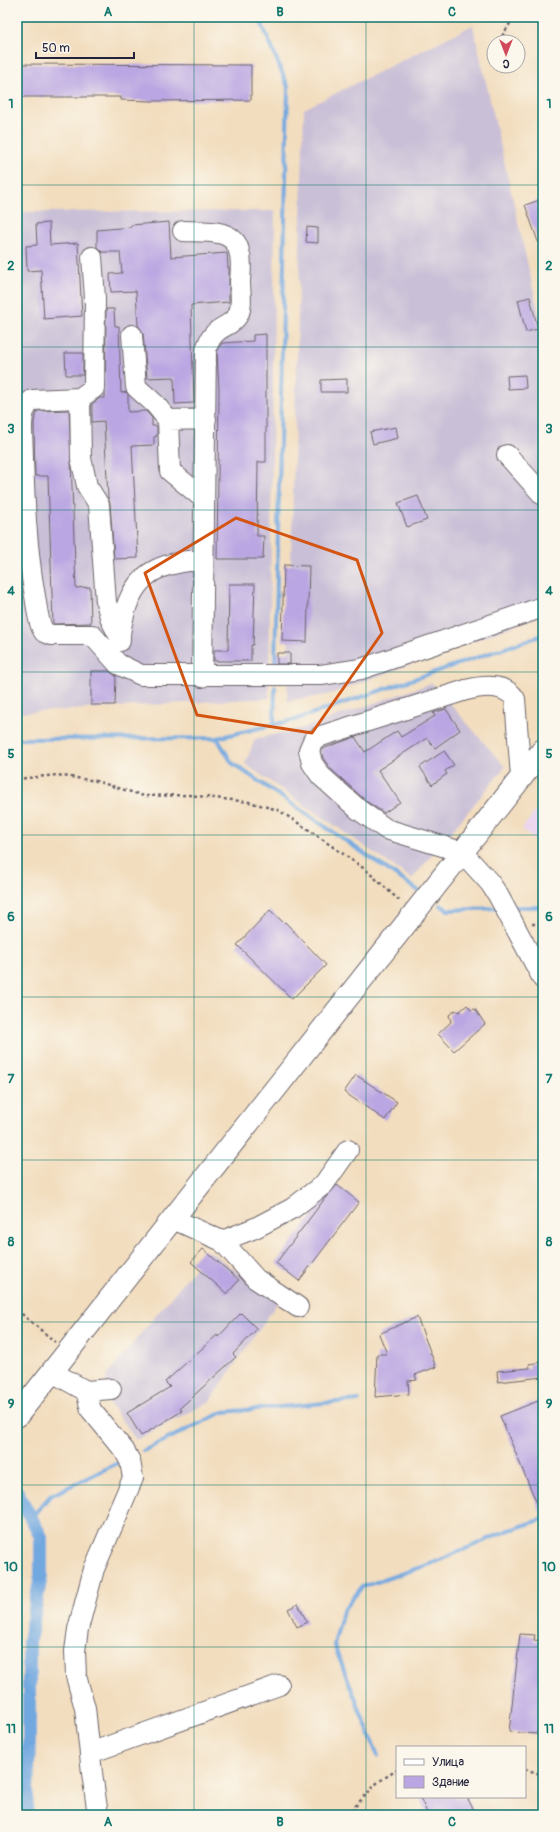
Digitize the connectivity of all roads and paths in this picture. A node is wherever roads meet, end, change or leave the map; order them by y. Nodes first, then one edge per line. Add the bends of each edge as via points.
1 (514, 17) edge
2 (504, 34) edge
3 (183, 232) dead end
4 (92, 257) dead end
5 (132, 335) dead end
6 (80, 398) junction
7 (206, 419) junction
8 (168, 420) junction
9 (508, 455) dead end
10 (543, 495) edge
11 (204, 499) junction
12 (204, 559) junction
13 (543, 607) edge
14 (120, 637) junction
15 (141, 675) junction
16 (202, 676) junction
17 (543, 750) edge
18 (521, 777) junction
19 (17, 779) edge
20 (462, 852) junction
21 (413, 913) junction
22 (543, 978) edge
23 (348, 1150) dead end
24 (173, 1219) junction
25 (222, 1241) junction
26 (298, 1307) dead end
27 (17, 1310) edge
28 (68, 1352) junction
29 (52, 1372) junction
30 (111, 1389) dead end
31 (86, 1391) junction
32 (17, 1416) edge
33 (279, 1685) dead end
34 (90, 1753) junction
35 (526, 1769) edge
36 (396, 1771) edge
37 (543, 1775) edge
38 (98, 1815) edge
39 (347, 1815) edge

1 - 2 path
3 - 7 street via 222,233 239,249 241,260 240,311 235,319 212,336 206,350
4 - 6 street via 95,298 95,384 91,392
5 - 8 street via 136,387
6 - 14 street via 81,458 88,486 99,505 106,602 111,620
6 - 15 street via 36,399 27,405 23,414 27,533 39,614 44,632 51,635 92,635 118,664
7 - 8 street
7 - 11 street
8 - 11 street via 170,471
9 - 10 street
11 - 12 street
12 - 14 street via 161,566 141,580 127,605
12 - 16 street
13 - 16 street via 361,669 321,675
14 - 15 street via 125,654
15 - 16 street
17 - 18 highway
18 - 20 highway
18 - 20 street via 516,704 512,694 487,686 466,690 313,741 309,750 310,758 321,776 359,810 386,829
19 - 21 path via 64,775 96,781 144,796 189,795 249,802 278,810 366,870
20 - 21 highway
20 - 22 street via 498,895
21 - 24 highway
23 - 25 street via 324,1184 293,1208 255,1228
24 - 25 street
24 - 28 highway
25 - 26 street via 256,1278
27 - 28 path
28 - 29 highway
29 - 31 street
29 - 32 highway
30 - 31 street
31 - 34 street via 91,1410 130,1461 133,1478 94,1570 78,1629 75,1651 76,1676 85,1708
33 - 34 street
34 - 38 street
35 - 37 path
36 - 39 path via 378,1782

